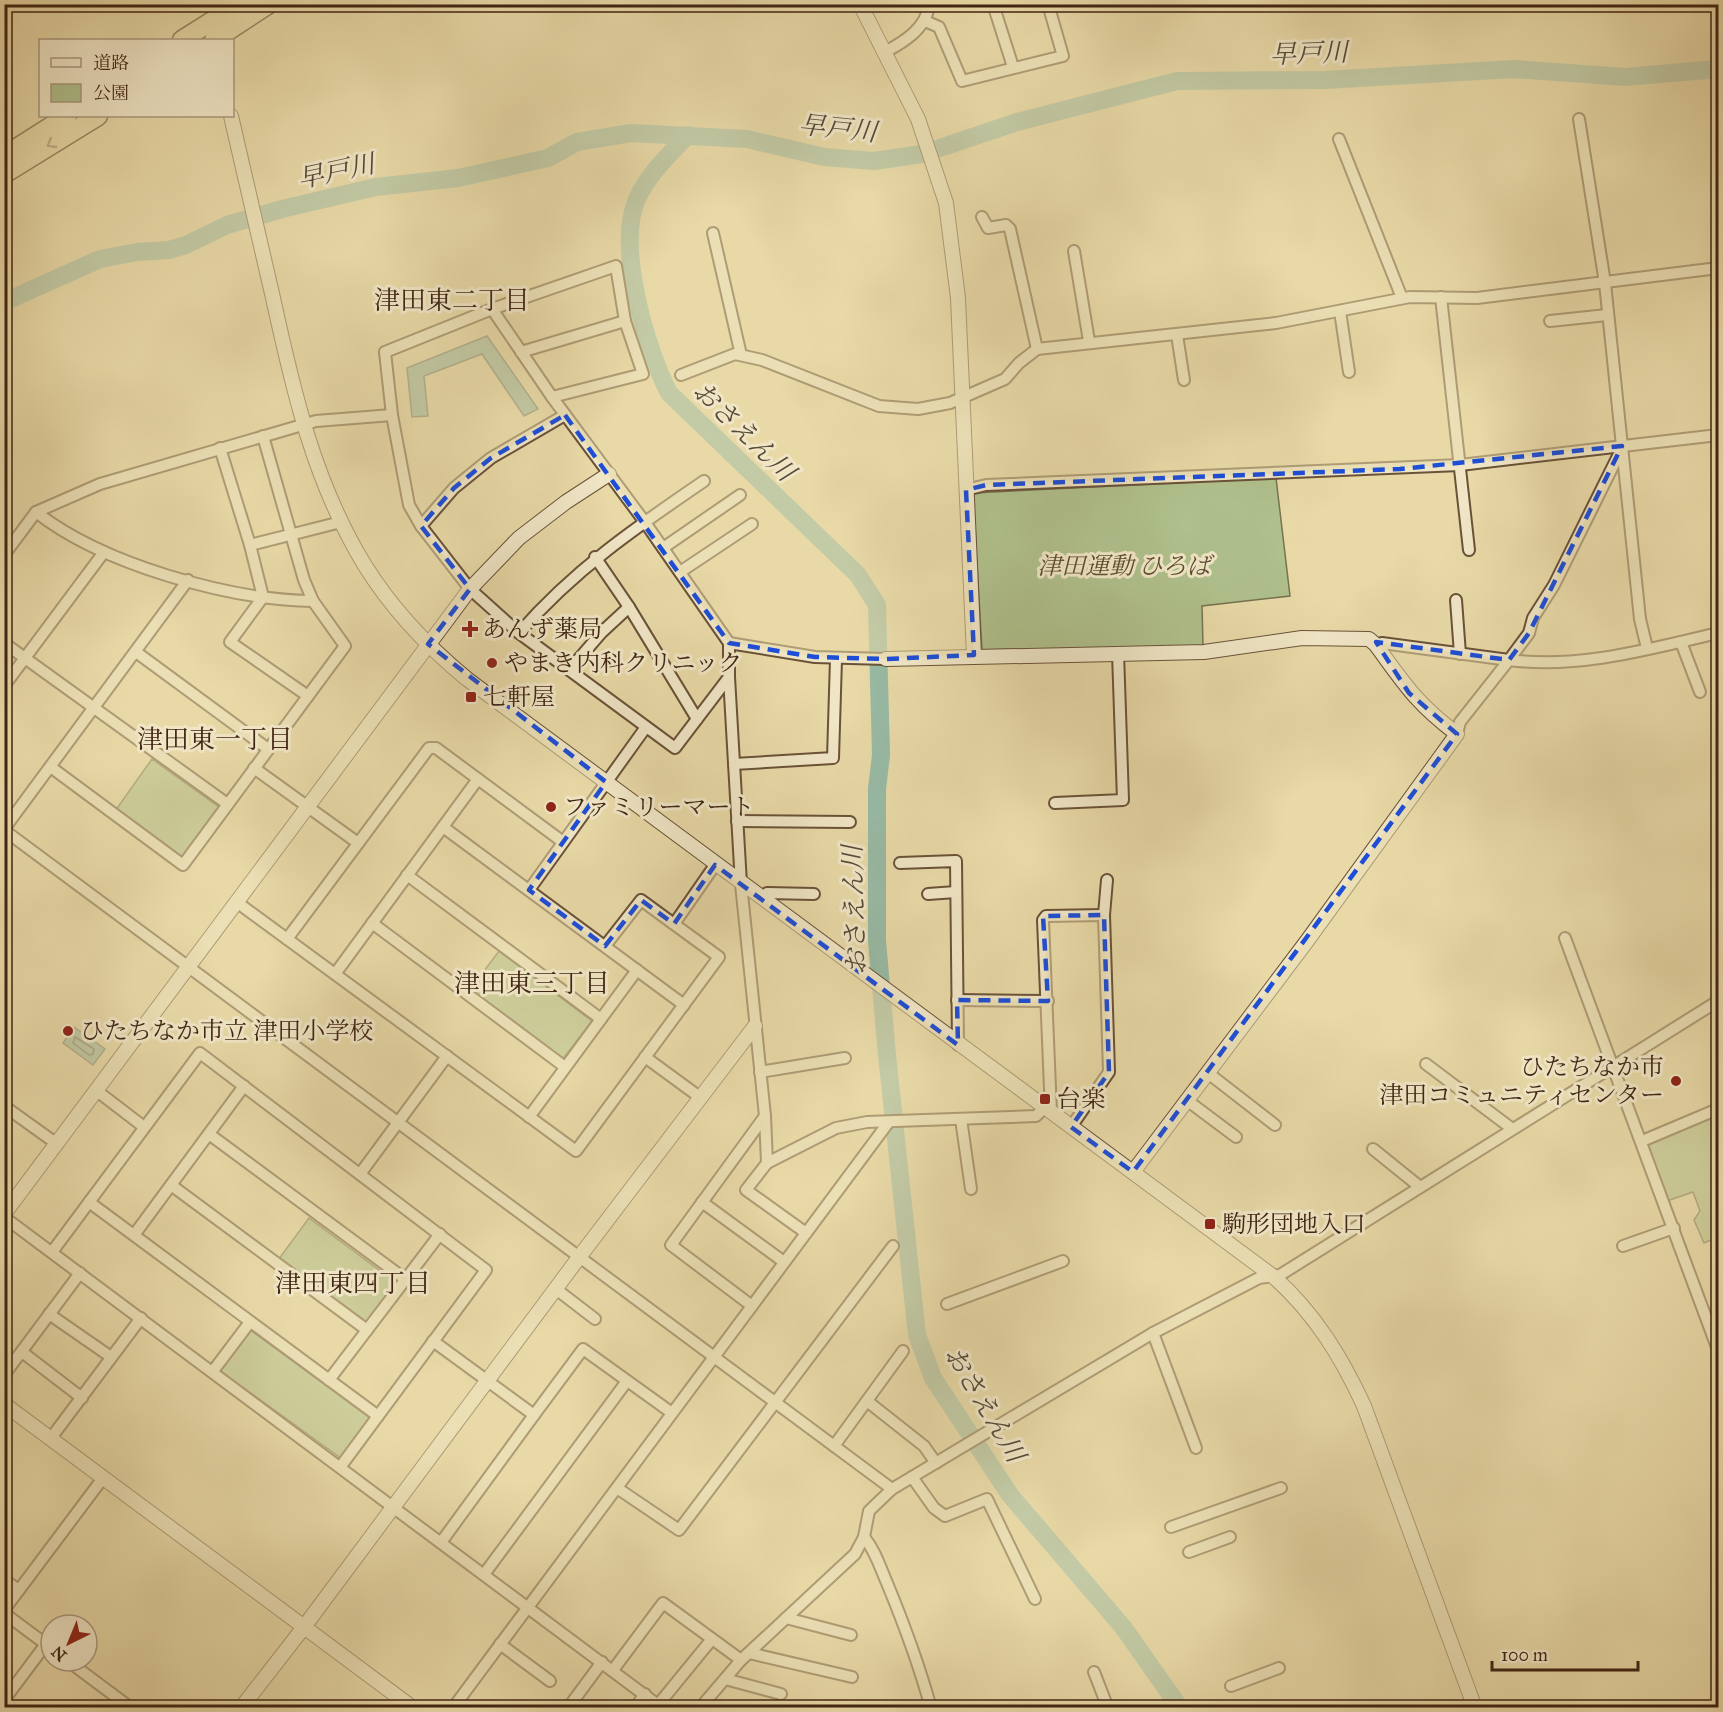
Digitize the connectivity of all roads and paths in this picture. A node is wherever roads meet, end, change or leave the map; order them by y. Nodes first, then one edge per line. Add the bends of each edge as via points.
1 (239, 4) edge
2 (269, 4) edge
3 (860, 4) edge
4 (929, 4) edge
5 (993, 4) edge
6 (1047, 4) edge
7 (925, 21) junction
8 (209, 36) edge
9 (189, 39) edge
10 (885, 52) junction
11 (1013, 68) junction
12 (65, 117) edge
13 (96, 117) edge
14 (231, 117) edge
15 (1580, 119) dead end
16 (1339, 139) dead end
17 (4, 156) edge
18 (4, 174) edge
19 (982, 217) dead end
20 (713, 233) dead end
21 (1074, 251) dead end
22 (1719, 268) edge
23 (1605, 283) junction
24 (1441, 297) junction
25 (1402, 298) junction
26 (492, 309) junction
27 (1340, 312) junction
28 (1607, 315) junction
29 (625, 321) junction
30 (1550, 321) dead end
31 (1178, 335) junction
32 (1089, 341) junction
33 (1037, 349) junction
34 (521, 352) junction
35 (741, 355) junction
36 (1349, 372) dead end
37 (681, 375) dead end
38 (1184, 380) dead end
39 (552, 397) junction
40 (963, 398) junction
41 (392, 415) junction
42 (565, 415) junction
43 (304, 424) junction
44 (1719, 435) edge
45 (263, 436) junction
46 (220, 448) junction
47 (1622, 448) junction
48 (1460, 465) junction
49 (609, 474) junction
50 (704, 482) dead end
51 (966, 490) junction
52 (740, 495) dead end
53 (36, 512) junction
54 (644, 521) junction
55 (341, 522) junction
56 (752, 524) dead end
57 (422, 526) junction
58 (292, 535) junction
59 (250, 545) junction
60 (663, 548) junction
61 (1469, 550) dead end
62 (104, 552) junction
63 (4, 555) edge
64 (595, 557) junction
65 (680, 572) junction
66 (188, 580) junction
67 (470, 589) junction
68 (263, 597) junction
69 (1456, 600) dead end
70 (313, 601) junction
71 (629, 607) junction
72 (519, 633) junction
73 (1719, 633) edge
74 (1681, 642) junction
75 (4, 643) edge
76 (729, 643) junction
77 (428, 644) junction
78 (1376, 645) junction
79 (1647, 648) junction
80 (136, 652) junction
81 (1118, 653) junction
82 (1460, 654) junction
83 (974, 655) junction
84 (25, 658) junction
85 (836, 659) junction
86 (886, 659) joint
87 (1509, 660) junction
88 (570, 669) junction
89 (729, 677) junction
90 (4, 686) edge
91 (1700, 692) dead end
92 (308, 696) junction
93 (94, 709) junction
94 (697, 719) junction
95 (646, 727) junction
96 (1457, 734) junction
97 (268, 749) junction
98 (734, 764) junction
99 (52, 768) junction
100 (254, 768) junction
101 (478, 779) junction
102 (606, 782) junction
103 (226, 803) junction
104 (1055, 803) dead end
105 (309, 807) junction
106 (737, 821) junction
107 (850, 822) dead end
108 (443, 827) junction
109 (4, 830) edge
110 (563, 842) junction
111 (358, 843) junction
112 (900, 863) dead end
113 (715, 865) junction
114 (407, 875) junction
115 (1107, 880) dead end
116 (741, 884) junction
117 (529, 890) junction
118 (956, 892) junction
119 (814, 894) dead end
120 (928, 894) dead end
121 (762, 898) junction
122 (238, 903) junction
123 (1104, 915) junction
124 (372, 923) junction
125 (674, 924) junction
126 (1565, 938) dead end
127 (287, 939) junction
128 (605, 946) junction
129 (190, 967) junction
130 (637, 970) junction
131 (335, 974) junction
132 (957, 1000) junction
133 (1048, 1001) junction
134 (1719, 1001) edge
135 (684, 1005) junction
136 (601, 1019) junction
137 (755, 1026) junction
138 (958, 1045) junction
139 (447, 1056) junction
140 (645, 1057) junction
141 (845, 1058) dead end
142 (1426, 1064) dead end
143 (565, 1068) junction
144 (1612, 1068) junction
145 (760, 1072) junction
146 (1208, 1073) junction
147 (244, 1086) junction
148 (97, 1091) junction
149 (701, 1098) junction
150 (1188, 1101) junction
151 (4, 1106) edge
152 (1719, 1109) edge
153 (1047, 1110) junction
154 (765, 1116) junction
155 (529, 1117) junction
156 (961, 1119) junction
157 (399, 1121) junction
158 (888, 1122) junction
159 (1275, 1125) dead end
160 (1071, 1126) junction
161 (144, 1127) junction
162 (1511, 1128) junction
163 (209, 1134) junction
164 (1236, 1137) dead end
165 (1642, 1142) junction
166 (57, 1144) junction
167 (1372, 1149) dead end
168 (767, 1163) junction
169 (1133, 1172) junction
170 (360, 1174) junction
171 (171, 1185) junction
172 (1420, 1187) junction
173 (971, 1189) dead end
174 (89, 1202) junction
175 (702, 1202) junction
176 (4, 1215) edge
177 (1674, 1228) junction
178 (806, 1233) junction
179 (440, 1234) junction
180 (134, 1235) junction
181 (893, 1246) dead end
182 (1623, 1246) dead end
183 (52, 1252) junction
184 (580, 1256) junction
185 (1063, 1261) dead end
186 (784, 1262) junction
187 (80, 1273) junction
188 (1274, 1277) junction
189 (405, 1279) junction
190 (556, 1289) junction
191 (947, 1305) dead end
192 (752, 1306) junction
193 (49, 1314) junction
194 (141, 1318) junction
195 (595, 1319) dead end
196 (250, 1322) junction
197 (367, 1330) junction
198 (1153, 1333) junction
199 (434, 1341) junction
200 (1719, 1350) edge
201 (903, 1351) dead end
202 (22, 1352) junction
203 (714, 1356) junction
204 (111, 1357) junction
205 (213, 1371) junction
206 (4, 1375) edge
207 (329, 1380) junction
208 (488, 1381) junction
209 (627, 1381) junction
210 (82, 1398) junction
211 (867, 1401) junction
212 (775, 1402) junction
213 (4, 1404) edge
214 (672, 1413) junction
215 (534, 1415) junction
216 (378, 1416) junction
217 (51, 1438) junction
218 (834, 1446) junction
219 (1196, 1448) dead end
220 (936, 1463) junction
221 (341, 1466) junction
222 (912, 1477) junction
223 (103, 1478) junction
224 (617, 1488) junction
225 (1281, 1488) dead end
226 (892, 1489) junction
227 (395, 1506) junction
228 (1171, 1527) dead end
229 (864, 1537) junction
230 (1230, 1537) dead end
231 (442, 1541) junction
232 (1189, 1552) dead end
233 (484, 1573) junction
234 (4, 1580) edge
235 (19, 1590) junction
236 (1035, 1599) dead end
237 (529, 1606) junction
238 (4, 1611) edge
239 (786, 1618) junction
240 (304, 1627) junction
241 (850, 1635) dead end
242 (39, 1638) edge
243 (711, 1639) junction
244 (500, 1644) junction
245 (745, 1657) junction
246 (39, 1658) edge
247 (602, 1662) junction
248 (1279, 1668) dead end
249 (614, 1671) junction
250 (1094, 1672) dead end
251 (85, 1673) edge
252 (852, 1677) dead end
253 (725, 1679) junction
254 (550, 1681) dead end
255 (1231, 1686) dead end
256 (645, 1694) junction
257 (781, 1694) dead end
258 (4, 1700) edge
259 (660, 1706) edge
260 (131, 1707) edge
261 (241, 1707) edge
262 (413, 1707) edge
263 (453, 1707) edge
264 (568, 1707) edge
265 (634, 1707) edge
266 (700, 1707) edge
267 (931, 1707) edge
268 (1108, 1707) edge
269 (1475, 1707) edge

1 - 8 highway
2 - 8 highway
3 - 10 street
4 - 7 street
5 - 11 street
6 - 11 street via 1063,56
7 - 10 street via 901,44
7 - 11 street via 939,27 962,81
8 - 9 highway
10 - 40 street via 938,173 954,250
12 - 17 highway
13 -> 18 highway
14 - 43 street
15 - 23 street
16 - 25 street
19 - 33 street via 988,228 1006,225 1010,229
20 - 35 street
21 - 32 street
22 - 23 street
23 - 24 street via 1477,298
23 - 28 street
24 - 25 street
24 - 48 street
25 - 27 street
26 - 29 street via 616,266
26 - 34 street
26 - 41 street via 385,352
27 - 31 street
27 - 36 street
28 - 30 street
28 - 47 street
29 - 34 street
29 - 39 street via 643,374
31 - 32 street
31 - 38 street
32 - 33 street
33 - 40 street via 1005,379
34 - 39 street
35 - 37 street
35 - 40 street via 879,406 918,409
39 - 42 street
40 - 51 street
41 - 43 street
41 - 57 street via 409,505
42 - 49 street
42 - 57 street via 491,458 454,488
43 - 45 street
43 - 55 street via 326,491
44 - 47 street
45 - 46 street
45 - 58 street
46 - 53 street via 99,484
46 - 59 street
47 - 48 street
47 - 79 street via 1640,619
47 - 87 street via 1554,585
48 - 51 street via 986,485
48 - 61 street
49 - 54 street
49 - 67 street via 519,538
50 - 54 street
51 - 83 street
52 - 60 street
53 - 62 street
53 - 63 street
54 - 60 street
54 - 64 street
55 - 58 street
55 - 77 street via 386,596
56 - 65 street
57 - 67 street
58 - 59 street
58 - 70 street
59 - 68 street
60 - 65 street
62 - 66 street
62 - 84 street
64 - 71 street
64 - 72 street
65 - 76 street
66 - 68 street
66 - 80 street
67 - 72 street
67 - 77 street
68 - 70 street
68 - 92 street via 230,642
69 - 82 street
70 - 92 street via 345,646
71 - 88 street
71 - 94 street
72 - 88 street
73 - 74 street
74 - 79 street
74 - 91 street
75 - 84 street
76 - 85 street
76 - 89 street
77 - 102 street
77 - 105 street
78 - 81 street via 1369,639 1320,637 1204,652
78 - 82 street
78 - 96 street via 1409,693
79 - 87 street via 1580,661
80 - 93 street
80 - 97 street
81 - 83 street
81 - 104 street via 1123,800
82 - 87 street
83 - 86 street
84 - 90 street
84 - 93 street
85 - 86 street
85 - 98 street via 833,758
87 - 96 street via 1460,722
88 - 95 street
89 - 94 street
89 - 98 street
92 - 97 street
93 - 99 street
93 - 103 street
94 - 95 street via 675,748
95 - 102 street
96 - 146 street
97 - 100 street
98 - 106 street
99 - 103 street via 183,865
99 - 109 street
100 - 103 street
100 - 105 street
101 - 108 street
101 - 110 street
101 - 111 street via 436,748 429,748
102 - 110 street
102 - 113 street
105 - 111 street
105 - 122 street
106 - 107 street
106 - 116 street
108 - 114 street
108 - 117 street
109 - 129 street
110 - 117 street
111 - 127 street
112 - 118 street via 956,861
113 - 116 street
113 - 125 street
114 - 124 street
114 - 136 street
115 - 123 street
116 - 121 street
116 - 137 street
117 - 128 street
118 - 120 street
118 - 132 street
119 - 121 street via 767,893
121 - 138 street
122 - 127 street
122 - 129 street
123 - 133 street via 1046,916 1043,920
123 - 160 street via 1109,1072
124 - 131 street
124 - 143 street
125 - 128 street via 641,900
125 - 135 street via 719,957
126 - 144 street
127 - 131 street
128 - 130 street
129 - 148 street
129 - 157 street
130 - 135 street
130 - 136 street
131 - 139 street
132 - 133 street
132 - 138 street
133 - 153 street
134 - 144 street
135 - 140 street
136 - 143 street
137 - 145 street
137 - 149 street
138 - 153 street
139 - 155 street
139 - 157 street
140 - 149 street
140 - 155 street via 576,1151
141 - 145 street
142 - 162 street
143 - 155 street
144 - 162 street
144 - 165 street
145 - 154 street
146 - 150 street
146 - 159 street
147 - 161 street via 200,1053
147 - 163 street
147 - 170 street
148 - 161 street
148 - 166 street
149 - 184 street
150 - 164 street
150 - 169 street
151 - 166 street
152 - 165 street
153 - 156 street via 1036,1116
153 - 160 street
154 - 168 street
154 - 175 street
156 - 158 street
156 - 173 street
157 - 170 street
157 - 184 street
158 - 168 street via 836,1128
158 - 178 street
160 - 169 street
161 - 174 street
162 - 172 street
163 - 171 street
163 - 189 street
165 - 177 street
166 - 176 street
167 - 172 street
168 - 178 street via 746,1190
169 - 188 street
170 - 179 street
171 - 180 street
171 - 197 street
172 - 188 street
174 - 180 street
174 - 183 street
175 - 186 street
175 - 192 street via 671,1245
176 - 183 street
177 - 182 street
177 - 200 street
178 - 186 street
179 - 189 street
179 - 199 street via 486,1270
180 - 196 street
181 - 212 street
183 - 187 street
184 - 190 street
184 - 203 street
185 - 191 street
186 - 192 street
187 - 193 street
187 - 194 street
188 - 198 street via 1259,1278
188 - 269 street via 1309,1313 1346,1365
189 - 197 street
190 - 195 street
190 - 208 street
192 - 203 street
193 - 202 street
193 - 204 street
194 - 204 street
194 - 205 street
196 - 205 street
196 - 207 street
197 - 207 street
198 - 219 street
198 - 220 street
199 - 208 street
199 - 216 street
201 - 211 street
202 - 206 street
202 - 210 street
203 - 212 street
203 - 214 street
204 - 210 street
205 - 221 street
207 - 216 street
208 - 215 street
208 - 227 street
209 - 214 street
209 - 215 street via 583,1349
209 - 233 street
210 - 217 street
211 - 218 street
211 - 220 street via 924,1446
212 - 218 street
212 - 224 street via 679,1530
213 - 217 street
214 - 224 street
215 - 231 street
216 - 221 street
217 - 223 street
218 - 226 street
220 - 222 street
221 - 227 street
222 - 226 street
222 - 236 street via 934,1508 945,1516 987,1499
223 - 235 street
223 - 240 street
224 - 237 street
225 - 228 street
226 - 229 street via 868,1510
227 - 231 street
227 - 240 street
229 - 239 street via 855,1554
229 - 267 street via 895,1601
230 - 232 street
231 - 233 street
233 - 237 street
234 - 235 street
235 - 238 street
237 - 244 street
237 - 247 street
238 - 242 street
239 - 241 street
239 - 245 street
240 - 261 street
240 - 262 street
243 - 245 street
243 - 249 street via 663,1604
243 - 259 street
244 - 254 street
244 - 263 street
245 - 252 street
245 - 253 street
246 - 258 street
247 - 249 street
247 - 264 street
248 - 255 street
249 - 256 street
250 - 268 street
251 - 260 street
253 - 257 street
253 - 266 street
256 - 259 street
256 - 265 street

